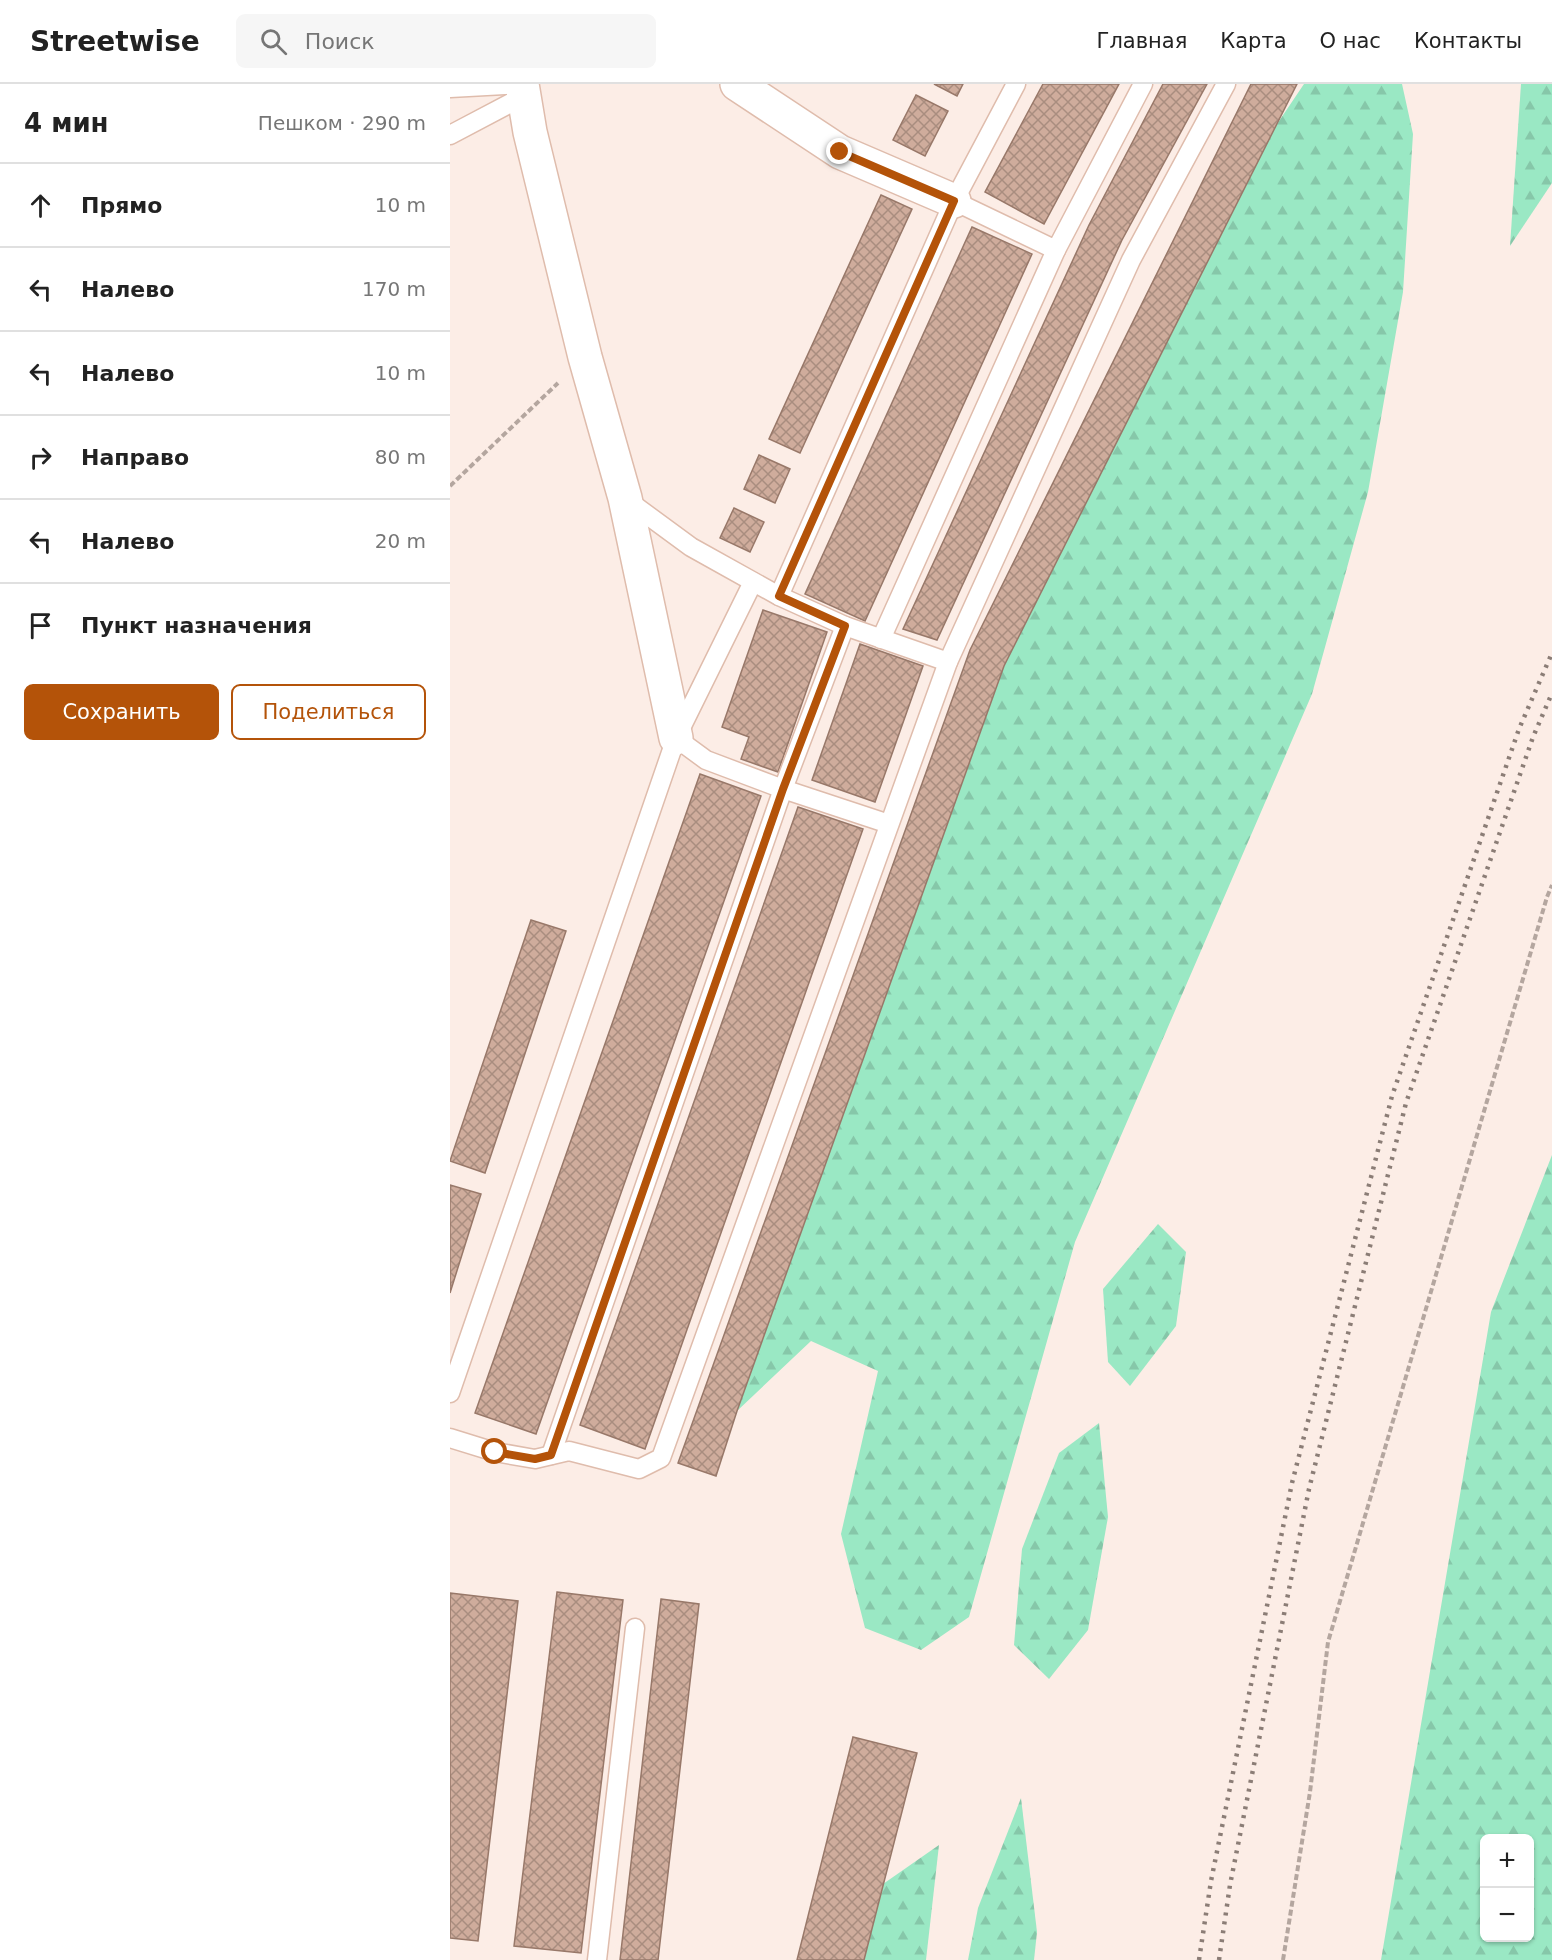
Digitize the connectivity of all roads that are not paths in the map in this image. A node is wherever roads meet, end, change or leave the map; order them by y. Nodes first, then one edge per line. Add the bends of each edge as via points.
1 (737, 84) edge
2 (1016, 84) edge
3 (1143, 84) edge
4 (1226, 84) edge
5 (450, 88) edge
6 (523, 88) edge
7 (450, 135) edge
8 (954, 201) junction
9 (1056, 250) junction
10 (625, 498) junction
11 (753, 582) junction
12 (779, 596) junction
13 (845, 626) junction
14 (881, 639) junction
15 (948, 662) junction
16 (676, 738) junction
17 (783, 789) junction
18 (889, 824) junction
19 (450, 1394) edge
20 (450, 1438) edge
21 (551, 1455) junction
22 (635, 1628) dead end
23 (597, 1960) edge

1 - 8 street via 840,152
2 - 8 lane
3 - 9 lane
4 - 15 lane via 1131,261
5 - 6 lane
6 - 7 lane
6 - 10 street via 530,132 585,357
8 - 9 lane
8 - 12 lane
9 - 14 lane
10 - 11 lane via 691,547
10 - 16 street
11 - 12 lane
11 - 16 lane
12 - 13 lane
13 - 14 lane
13 - 17 lane
14 - 15 lane
15 - 18 lane
16 - 17 lane via 706,760
16 - 19 lane
17 - 18 lane
17 - 21 lane
18 - 21 lane via 661,1458 639,1469 568,1451
20 - 21 lane via 535,1459
22 - 23 lane

